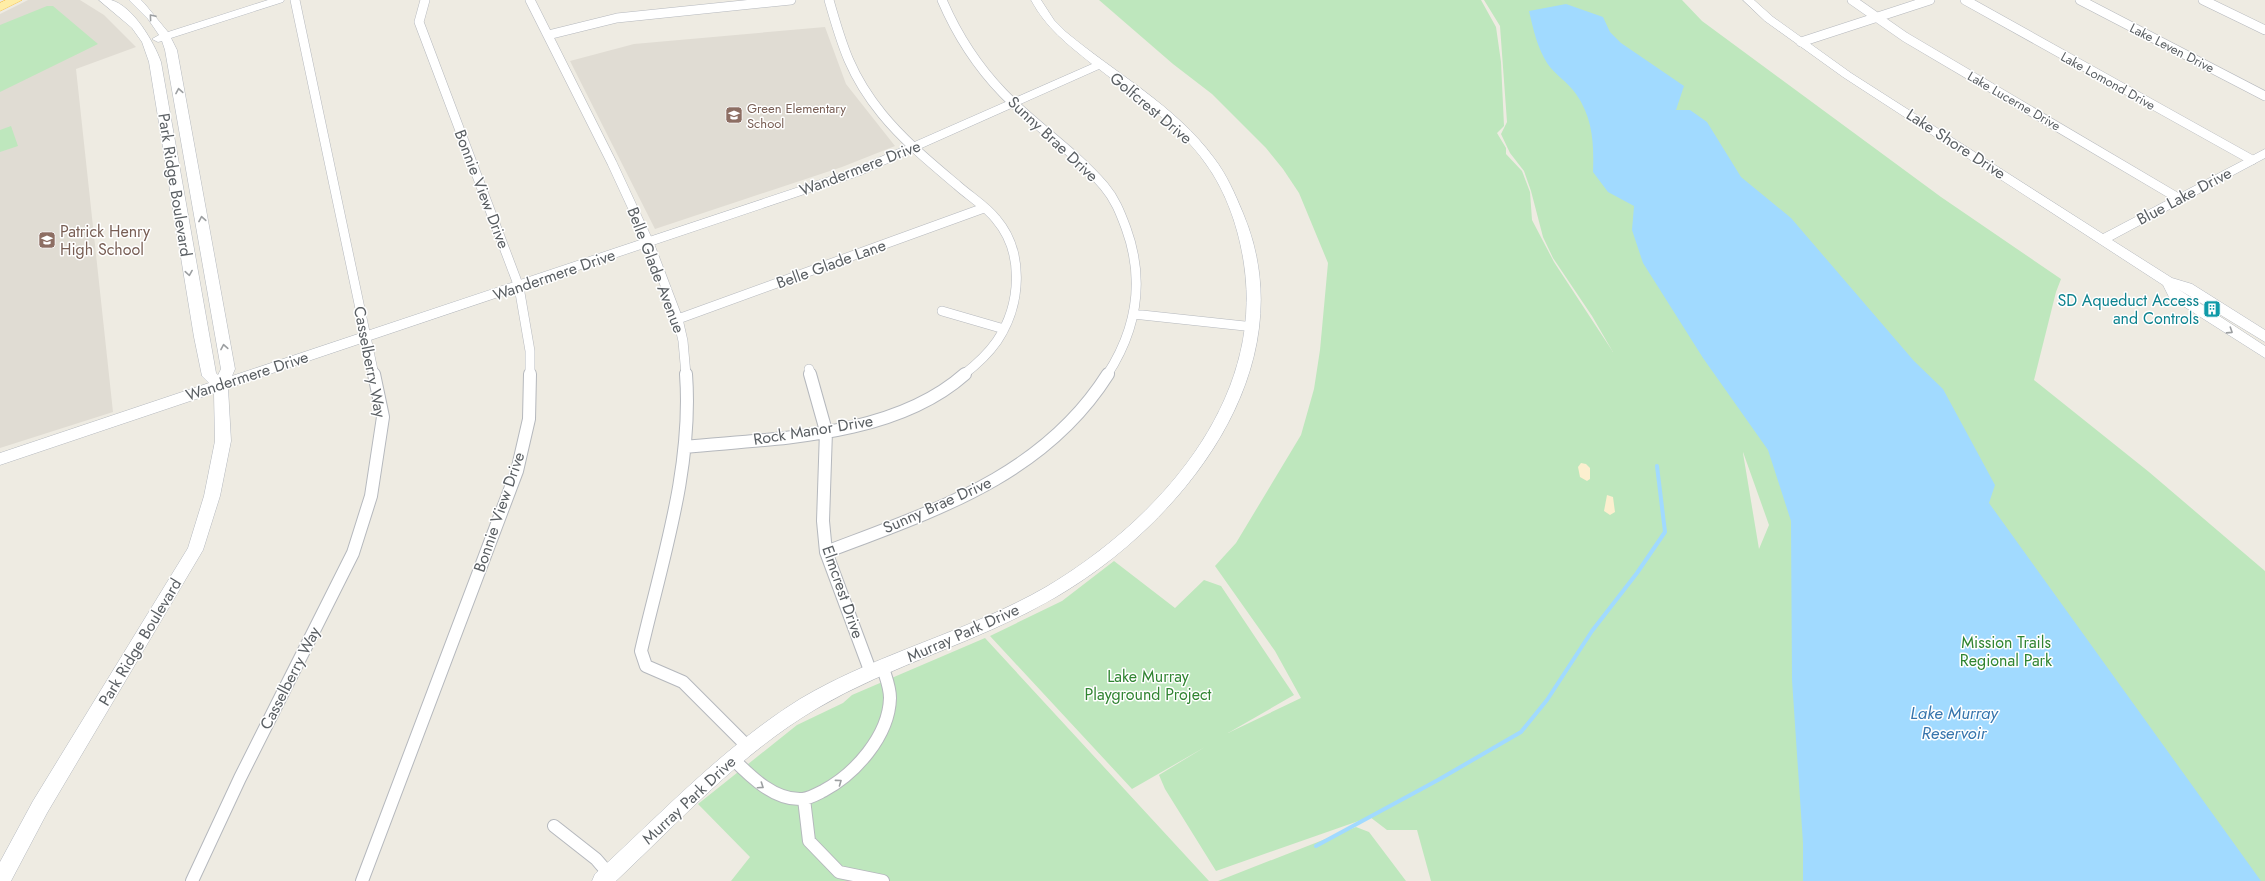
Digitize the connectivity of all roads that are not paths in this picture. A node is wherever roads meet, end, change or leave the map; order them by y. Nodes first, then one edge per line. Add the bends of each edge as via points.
1 (16, 0) edge
2 (104, 0) edge
3 (134, 0) edge
4 (279, 0) edge
5 (296, 0) edge
6 (425, 0) edge
7 (530, 0) edge
8 (791, 0) edge
9 (829, 0) edge
10 (942, 0) edge
11 (1036, 0) edge
12 (1748, 0) edge
13 (1852, 0) edge
14 (1930, 0) edge
15 (1965, 0) edge
16 (2080, 0) edge
17 (2204, 0) edge
18 (0, 8) edge
19 (1877, 17) junction
20 (2265, 30) edge
21 (548, 35) junction
22 (166, 37) junction
23 (149, 42) junction
24 (1801, 42) junction
25 (1099, 65) junction
26 (2265, 96) edge
27 (1014, 104) junction
28 (913, 149) junction
29 (2265, 153) edge
30 (2252, 160) junction
31 (2178, 198) junction
32 (984, 208) junction
33 (2103, 239) junction
34 (649, 243) junction
35 (2168, 282) junction
36 (519, 286) junction
37 (942, 311) dead end
38 (1133, 314) junction
39 (678, 319) junction
40 (1254, 327) junction
41 (1004, 329) junction
42 (2265, 337) edge
43 (366, 338) junction
44 (2265, 353) edge
45 (809, 369) dead end
46 (221, 384) junction
47 (826, 431) junction
48 (685, 447) junction
49 (0, 459) edge
50 (826, 552) junction
51 (877, 670) junction
52 (747, 746) junction
53 (733, 759) junction
54 (804, 799) junction
55 (554, 826) dead end
56 (606, 878) edge
57 (0, 881) edge
58 (192, 881) edge
59 (362, 881) edge
60 (883, 881) edge

1 - 18 main road
2 - 23 street, Park Ridge Boulevard via 128,17
22 -> 3 street, Park Ridge Boulevard via 152,17
4 - 22 street
5 - 43 street, Casselberry Way
6 - 36 street, Bonnie View Drive via 419,22
7 - 21 street, Belle Glade Avenue
8 - 21 street via 617,18
9 - 28 street, Rock Manor Drive via 852,71 872,102
10 - 27 street, Sunny Brae Drive via 950,21 967,49 988,77
11 - 25 street, Golfcrest Drive via 1058,30
12 - 24 street, Lake Shore Drive
13 - 19 street, Lake Lucerne Drive
14 - 19 street
15 - 30 street, Lake Lomond Drive
16 - 26 street, Lake Leven Drive
17 - 20 street
19 - 24 street
19 - 31 street, Lake Lucerne Drive via 1905,37
21 - 34 street, Belle Glade Avenue
22 - 23 street
46 -> 22 street, Park Ridge Boulevard via 228,369 178,84
23 -> 46 street, Park Ridge Boulevard via 159,83 193,298 209,376
24 - 33 street, Lake Shore Drive
25 - 27 street, Wandermere Drive
25 - 40 street, Golfcrest Drive via 1178,126 1222,178 1244,224 1254,268
27 - 28 street, Wandermere Drive
27 - 38 street, Sunny Brae Drive via 1087,166 1116,201 1136,255 1138,288
28 - 32 street, Rock Manor Drive
28 - 34 street, Wandermere Drive via 857,172
29 - 30 street, Blue Lake Drive
30 - 31 street, Blue Lake Drive
31 - 33 street, Blue Lake Drive
32 - 39 street, Belle Glade Lane
32 - 41 street, Rock Manor Drive via 996,218 1006,232 1017,265 1017,288 1012,313
33 - 35 street, Lake Shore Drive
34 - 36 street, Wandermere Drive
34 - 39 street, Belle Glade Avenue
35 - 42 street via 2187,287
35 -> 44 street via 2174,294
36 - 43 street, Wandermere Drive
36 - 59 street, Bonnie View Drive via 530,351 529,419 517,471
37 - 41 street
38 - 40 street
38 - 50 street, Sunny Brae Drive via 1130,331 1105,382 1078,416 1046,446 1010,472 973,493
39 - 48 street, Belle Glade Avenue via 688,407
40 - 51 street, Murray Park Drive via 1239,386 1227,413 1193,468 1167,500 1114,548 1049,594 972,632
41 - 47 street, Rock Manor Drive via 977,365 934,397 871,423
43 - 46 street, Wandermere Drive
43 - 58 street, Casselberry Way via 383,418 371,496 355,546
45 - 47 street, Elmcrest Drive
46 - 49 street, Wandermere Drive
46 - 57 street, Park Ridge Boulevard via 223,441 212,496 195,550 40,807
47 - 48 street, Rock Manor Drive
47 - 50 street, Elmcrest Drive via 823,520
48 - 52 street, Belle Glade Avenue via 681,478 641,652 646,666 683,682
50 - 51 street, Elmcrest Drive
51 - 52 street, Murray Park Drive via 809,704
54 -> 51 street, Elmcrest Drive via 839,782 872,747 882,726 890,694
52 - 53 street, Murray Park Drive
53 -> 54 street via 754,781 767,789 783,796
53 - 56 street, Murray Park Drive
54 - 60 street via 809,841 839,872
55 - 56 street via 596,859

